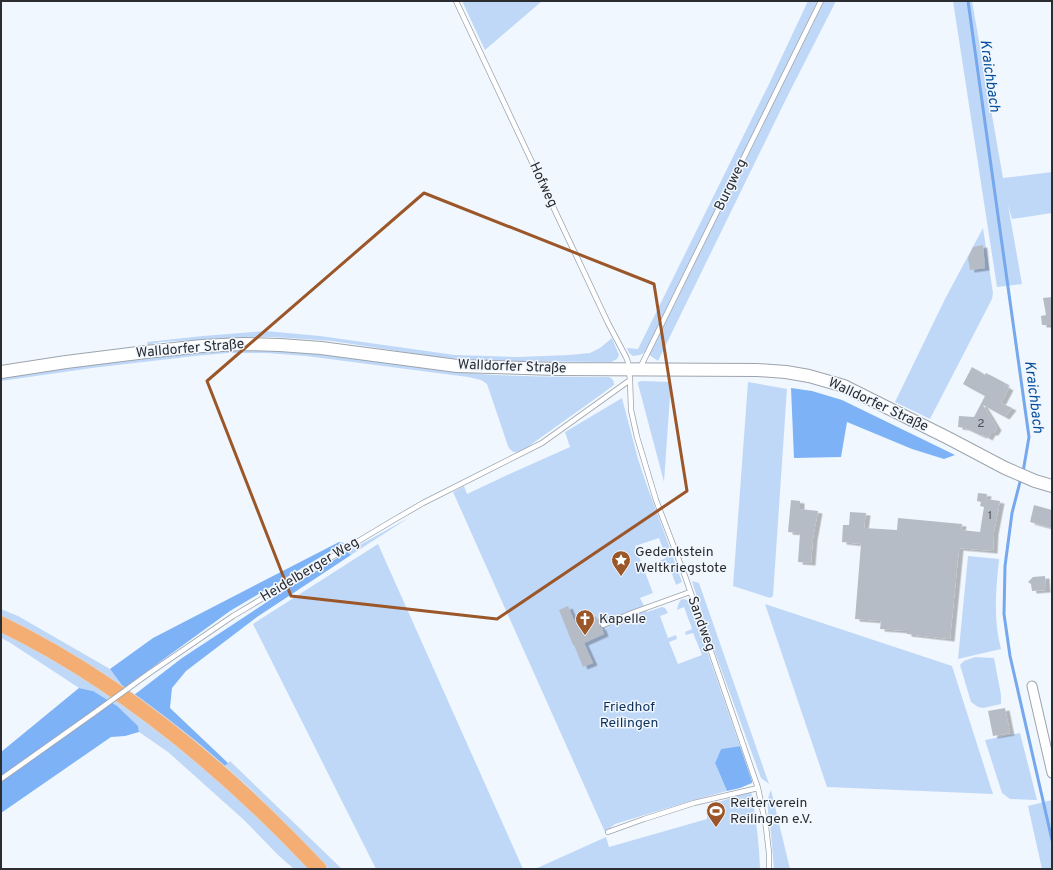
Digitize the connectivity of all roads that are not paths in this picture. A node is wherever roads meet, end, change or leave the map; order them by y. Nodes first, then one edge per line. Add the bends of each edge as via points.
1 (456, 1) edge
2 (821, 1) edge
3 (1, 372) edge
4 (633, 373) junction
5 (1052, 486) edge
6 (690, 592) junction
7 (1, 624) edge
8 (603, 625) dead end
9 (1032, 686) dead end
10 (1052, 773) edge
11 (1, 780) edge
12 (758, 788) junction
13 (608, 832) dead end
14 (319, 869) edge
15 (768, 869) edge

1 - 4 lane, Hofweg
2 - 4 lane, Burgweg
3 - 4 street, Walldorfer Straße via 146,352 243,344 321,348 456,366
4 - 5 street, Walldorfer Straße via 757,370 809,376 844,386 1005,468
4 - 6 lane, Sandweg via 632,410 637,437 656,500
4 - 11 lane, Heidelberger Weg, bridge via 542,443 392,521 233,616
6 - 8 lane
6 - 12 lane, Sandweg
7 - 14 main road via 31,638 95,676 141,708 189,745 244,794
9 - 10 street
12 - 13 lane via 687,805
12 - 15 lane, Sandweg via 766,827

